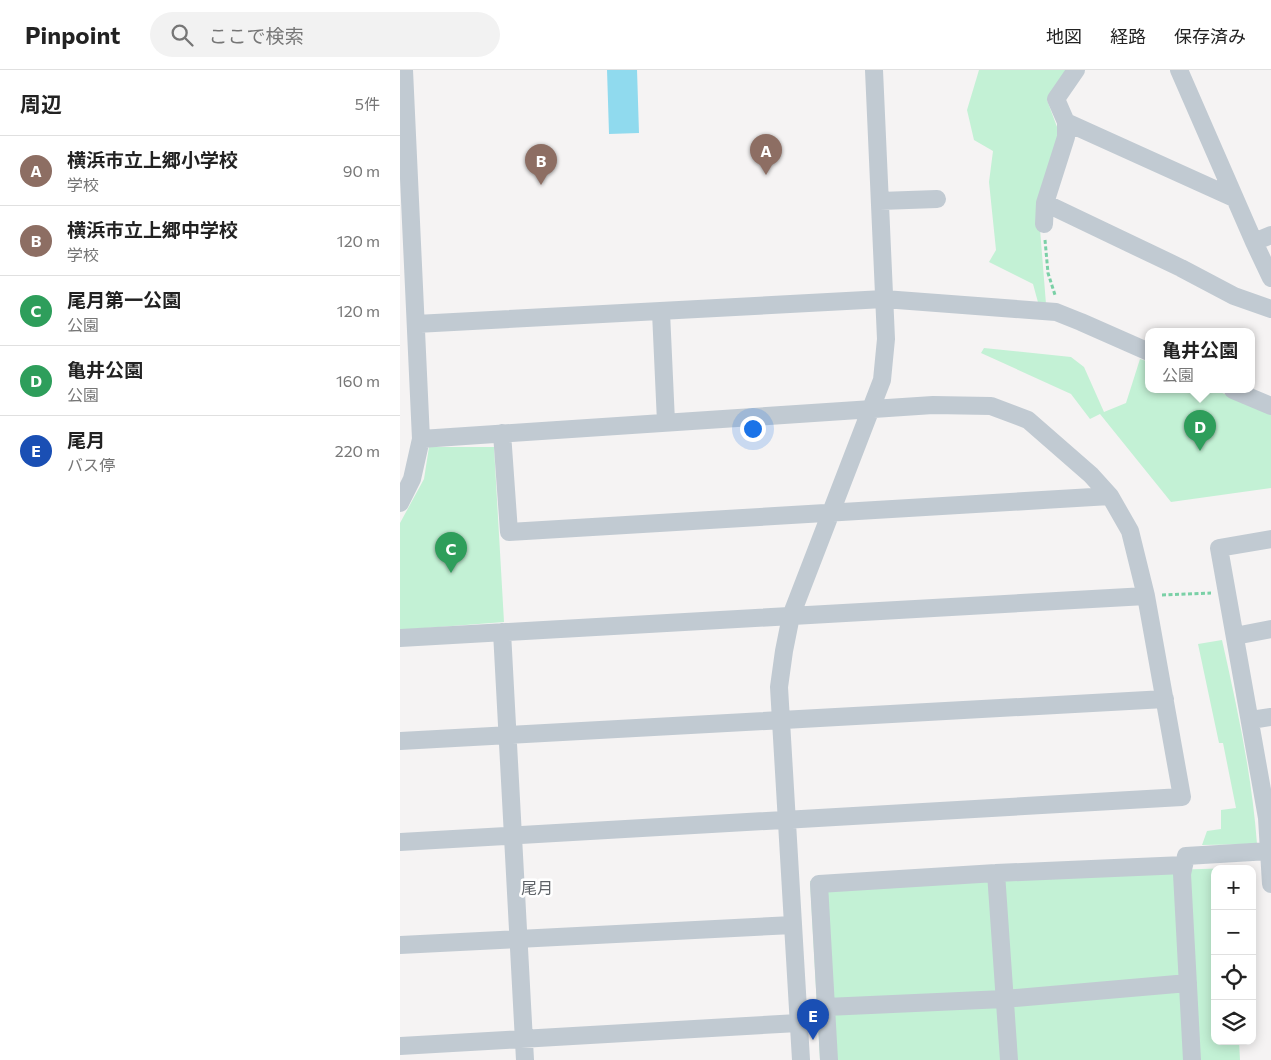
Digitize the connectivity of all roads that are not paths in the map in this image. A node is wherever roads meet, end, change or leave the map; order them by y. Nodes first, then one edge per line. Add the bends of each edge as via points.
1 (404, 70) edge
2 (874, 70) edge
3 (1076, 70) edge
4 (1179, 70) edge
5 (403, 104) edge
6 (1066, 122) junction
7 (1234, 198) junction
8 (937, 199) dead end
9 (405, 200) edge
10 (880, 201) junction
11 (1046, 203) junction
12 (1044, 224) road end
13 (1271, 235) edge
14 (1254, 242) junction
15 (1271, 278) edge
16 (407, 292) edge
17 (884, 299) junction
18 (1271, 309) edge
19 (661, 312) junction
20 (416, 324) junction
21 (1145, 350) edge
22 (1240, 393) edge
23 (1271, 406) edge
24 (872, 408) junction
25 (666, 422) junction
26 (502, 433) junction
27 (421, 439) junction
28 (1110, 496) junction
29 (400, 502) edge
30 (830, 513) junction
31 (1271, 538) edge
32 (1146, 596) junction
33 (791, 616) junction
34 (1271, 629) edge
35 (502, 632) junction
36 (1235, 636) junction
37 (400, 638) edge
38 (1165, 699) junction
39 (1271, 717) edge
40 (780, 720) junction
41 (1251, 720) junction
42 (508, 735) junction
43 (400, 741) edge
44 (1269, 818) edge
45 (786, 820) junction
46 (513, 836) junction
47 (400, 842) edge
48 (1269, 851) junction
49 (1184, 865) junction
50 (996, 873) junction
51 (1271, 884) edge
52 (793, 925) junction
53 (518, 939) junction
54 (400, 945) edge
55 (1188, 983) junction
56 (1004, 999) junction
57 (826, 1007) junction
58 (798, 1023) junction
59 (524, 1039) junction
60 (400, 1046) edge
61 (525, 1060) edge
62 (801, 1060) edge
63 (829, 1060) edge
64 (1009, 1060) edge
65 (1192, 1060) edge

1 - 5 street
2 - 10 street
3 - 6 street via 1056,100
4 - 7 street
5 - 9 street
6 - 7 street
6 - 11 street via 1066,137
7 - 14 street
8 - 10 street
9 - 16 street
10 - 17 street
11 - 12 street
11 - 18 street via 1234,296
13 - 14 street
14 - 15 street
16 - 20 street
17 - 19 street
17 - 21 street via 1056,312
17 - 24 street via 886,339 882,380
19 - 20 street
19 - 25 street
20 - 27 street
22 - 23 street
24 - 25 street
24 - 28 street via 992,406 1028,420 1092,475
24 - 30 street
25 - 26 street
26 - 27 street
26 - 30 street via 509,532
27 - 29 street via 412,479
28 - 30 street
28 - 32 street via 1130,531
30 - 33 street
31 - 36 street via 1219,548
32 - 33 street
32 - 38 street
33 - 35 street
33 - 40 street via 779,687
34 - 36 street
35 - 37 street
35 - 42 street
36 - 41 street
38 - 40 street
38 - 45 street via 1182,797
39 - 41 street
40 - 42 street
40 - 45 street
41 - 44 street
42 - 43 street
42 - 46 street
44 - 48 street
45 - 46 street
45 - 52 street
46 - 47 street
46 - 53 street
48 - 49 street via 1186,856
48 - 51 street
49 - 50 street
49 - 55 street
50 - 56 street
50 - 57 street via 819,884
52 - 53 street
52 - 58 street
53 - 54 street
53 - 59 street
55 - 56 street
55 - 65 street
56 - 57 street
56 - 64 street
57 - 63 street
58 - 59 street
58 - 62 street
59 - 60 street
59 - 61 street

